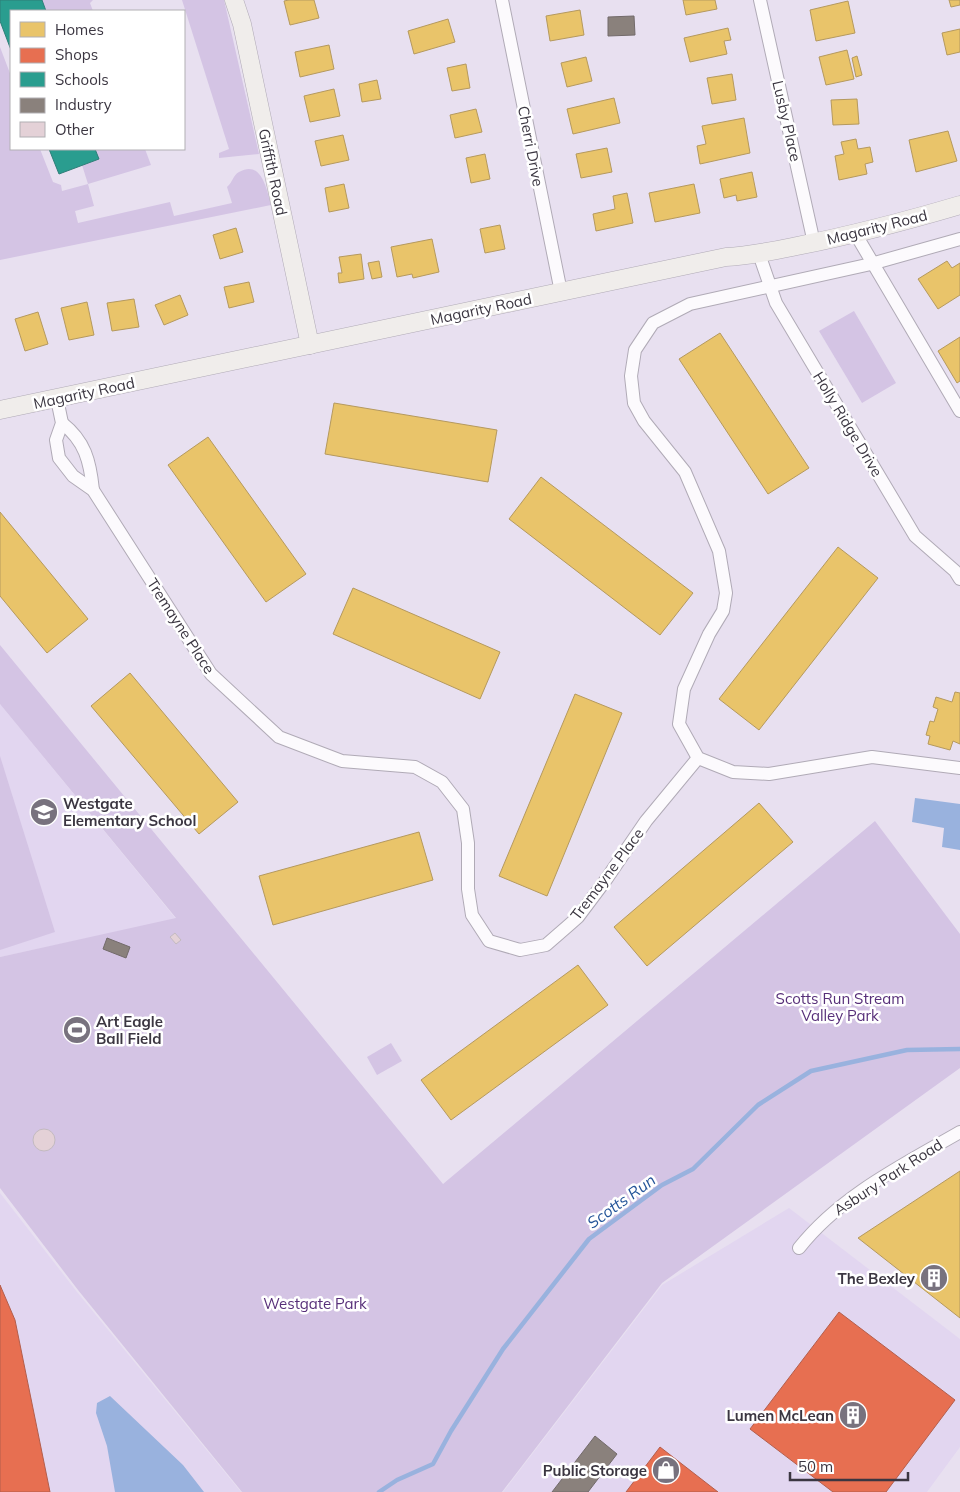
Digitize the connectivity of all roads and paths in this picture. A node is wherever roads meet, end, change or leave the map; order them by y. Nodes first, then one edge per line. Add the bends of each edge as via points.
1 (234, 0) edge
2 (502, 0) edge
3 (760, 0) edge
4 (960, 205) edge
5 (855, 234) junction
6 (960, 239) edge
7 (814, 243) junction
8 (759, 254) junction
9 (872, 264) junction
10 (769, 288) junction
11 (561, 292) junction
12 (310, 345) junction
13 (56, 399) junction
14 (0, 410) edge
15 (960, 411) edge
16 (62, 423) junction
17 (93, 490) junction
18 (958, 573) edge
19 (698, 758) junction
20 (960, 768) edge
21 (960, 1132) edge
22 (799, 1248) dead end

1 - 12 main road, Griffith Road via 242,24
2 - 11 street, Cherri Drive
3 - 7 street, Lusby Place
4 - 5 main road, Magarity Road
5 - 7 main road, Magarity Road
5 - 9 street
6 - 9 street
7 - 8 main road, Magarity Road
8 - 10 street, Holly Ridge Drive
8 - 11 main road, Magarity Road via 726,257
9 - 10 street
9 - 15 street
10 - 18 street, Holly Ridge Drive via 915,536
10 - 19 street via 690,304 653,323 634,350 631,376 634,403 644,421 685,472 719,551 725,584 723,611 684,689 678,724
11 - 12 main road, Magarity Road
12 - 13 main road, Magarity Road
13 - 14 main road, Magarity Road
13 - 16 street, Tremayne Place
16 - 17 street, Tremayne Place via 77,434 90,467
16 - 17 street, Tremayne Place via 56,440 59,458 73,476
17 - 19 street, Tremayne Place via 211,674 279,737 342,761 415,767 442,782 463,809 472,915 489,941 520,950 546,945 569,925 646,821
19 - 20 street via 733,772 769,774 872,757
21 - 22 street, Asbury Park Road via 840,1206 815,1228

